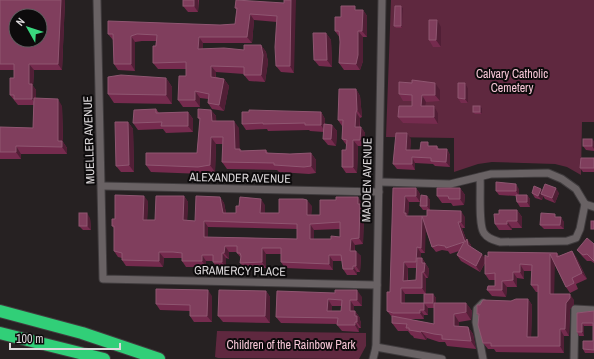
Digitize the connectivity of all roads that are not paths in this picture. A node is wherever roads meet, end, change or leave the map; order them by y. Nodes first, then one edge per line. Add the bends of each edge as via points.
1 (97, 0) edge
2 (382, 0) edge
3 (480, 177) junction
4 (380, 182) junction
5 (102, 186) junction
6 (379, 192) junction
7 (585, 204) junction
8 (594, 207) edge
9 (103, 279) joint
10 (377, 285) junction
11 (494, 301) edge
12 (0, 310) edge
13 (594, 310) edge
14 (0, 333) edge
15 (376, 347) junction
16 (104, 359) edge
17 (159, 359) edge
18 (373, 359) edge
19 (442, 359) edge
20 (483, 359) edge
21 (574, 359) edge

1 - 5 street, MUELLER AVENUE
2 - 4 street, MADDEN AVENUE
3 - 4 street via 450,184
3 - 7 street via 491,174 548,173 576,189
3 - 7 street via 481,222 483,232 492,240 567,241 576,238
4 - 6 street, MADDEN AVENUE
5 - 6 street, ALEXANDER AVENUE
5 - 9 street, MUELLER AVENUE
6 - 10 street, MADDEN AVENUE
7 - 8 street
9 - 10 street, GRAMERCY PLACE
10 - 15 street, MADDEN AVENUE
11 - 20 street via 486,301 477,309 476,322
12 - 17 highway via 82,333
13 - 21 street via 575,309
14 - 16 highway
15 - 18 street, MADDEN AVENUE
15 - 19 street

